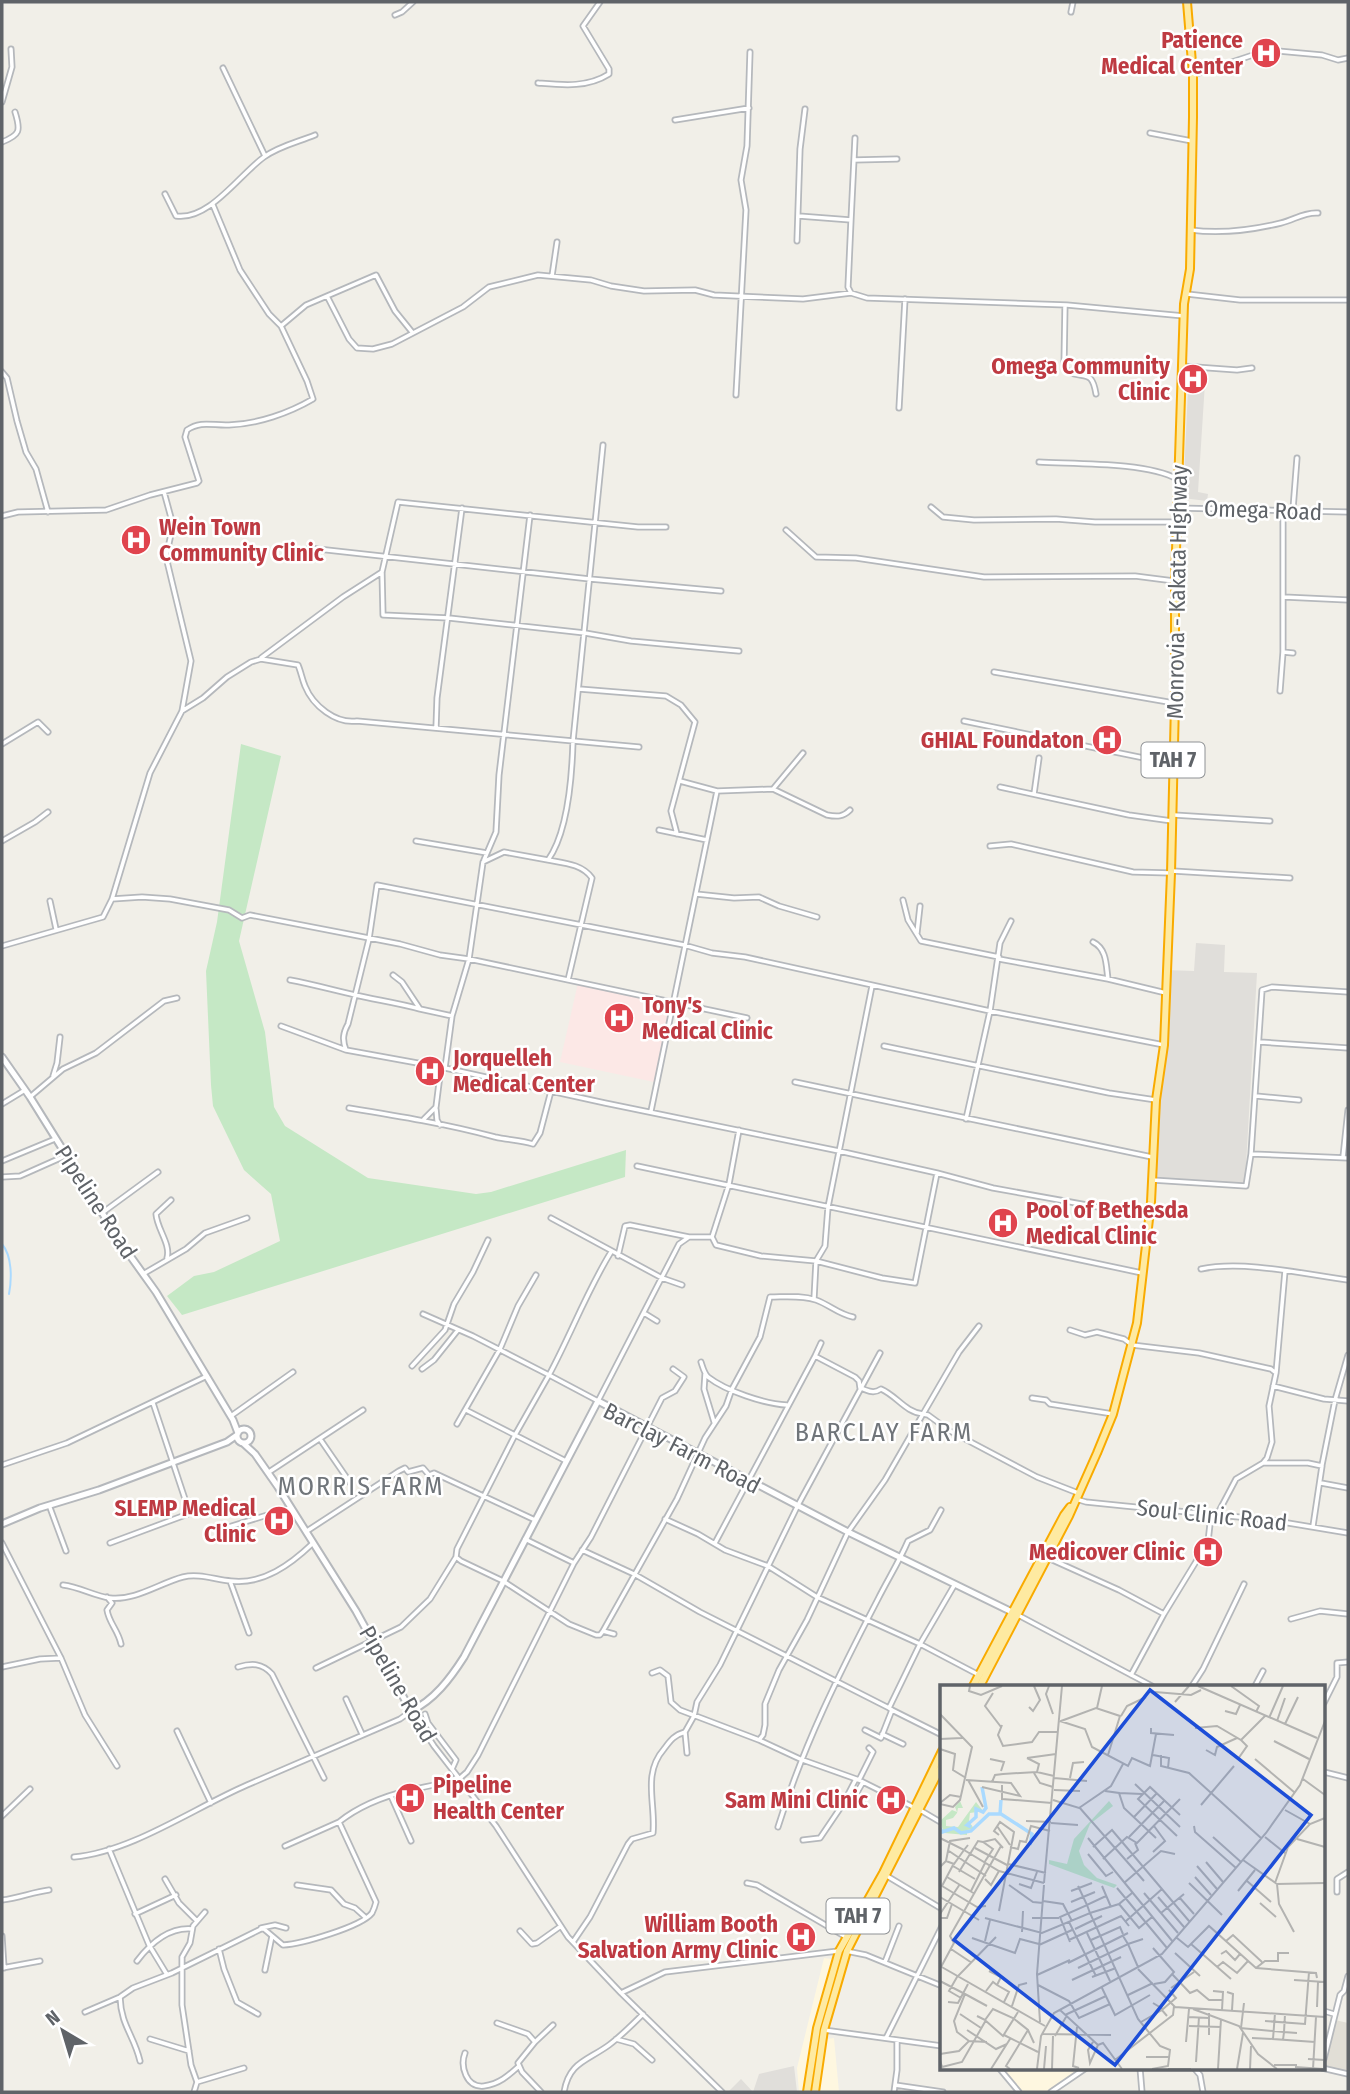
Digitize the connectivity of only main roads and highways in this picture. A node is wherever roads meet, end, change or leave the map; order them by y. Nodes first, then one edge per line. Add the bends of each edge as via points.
1 (1187, 2) edge
2 (1072, 1506) junction
3 (1015, 1613) junction
4 (974, 1685) edge
5 (980, 1685) edge
6 (940, 1756) edge
7 (940, 1769) edge
8 (917, 1809) junction
9 (843, 1951) junction
10 (807, 2092) edge
11 (815, 2092) edge

1 - 2 highway, Monrovia - Kakata Highway / TAH 7 via 1193,75 1191,230 1184,294 1164,1045 1137,1323 1113,1414
2 - 3 highway, Monrovia - Kakata Highway / TAH 7
2 - 3 highway, Monrovia - Kakata Highway / TAH 7
3 - 4 highway, Monrovia - Kakata Highway / TAH 7
3 - 5 highway, Monrovia - Kakata Highway / TAH 7
6 - 8 highway, TAH 7
7 - 8 highway, TAH 7
8 - 9 highway, TAH 7 via 887,1876
8 - 9 highway, TAH 7 via 846,1937
9 - 10 highway, TAH 7 via 817,2028
9 - 11 highway, TAH 7

